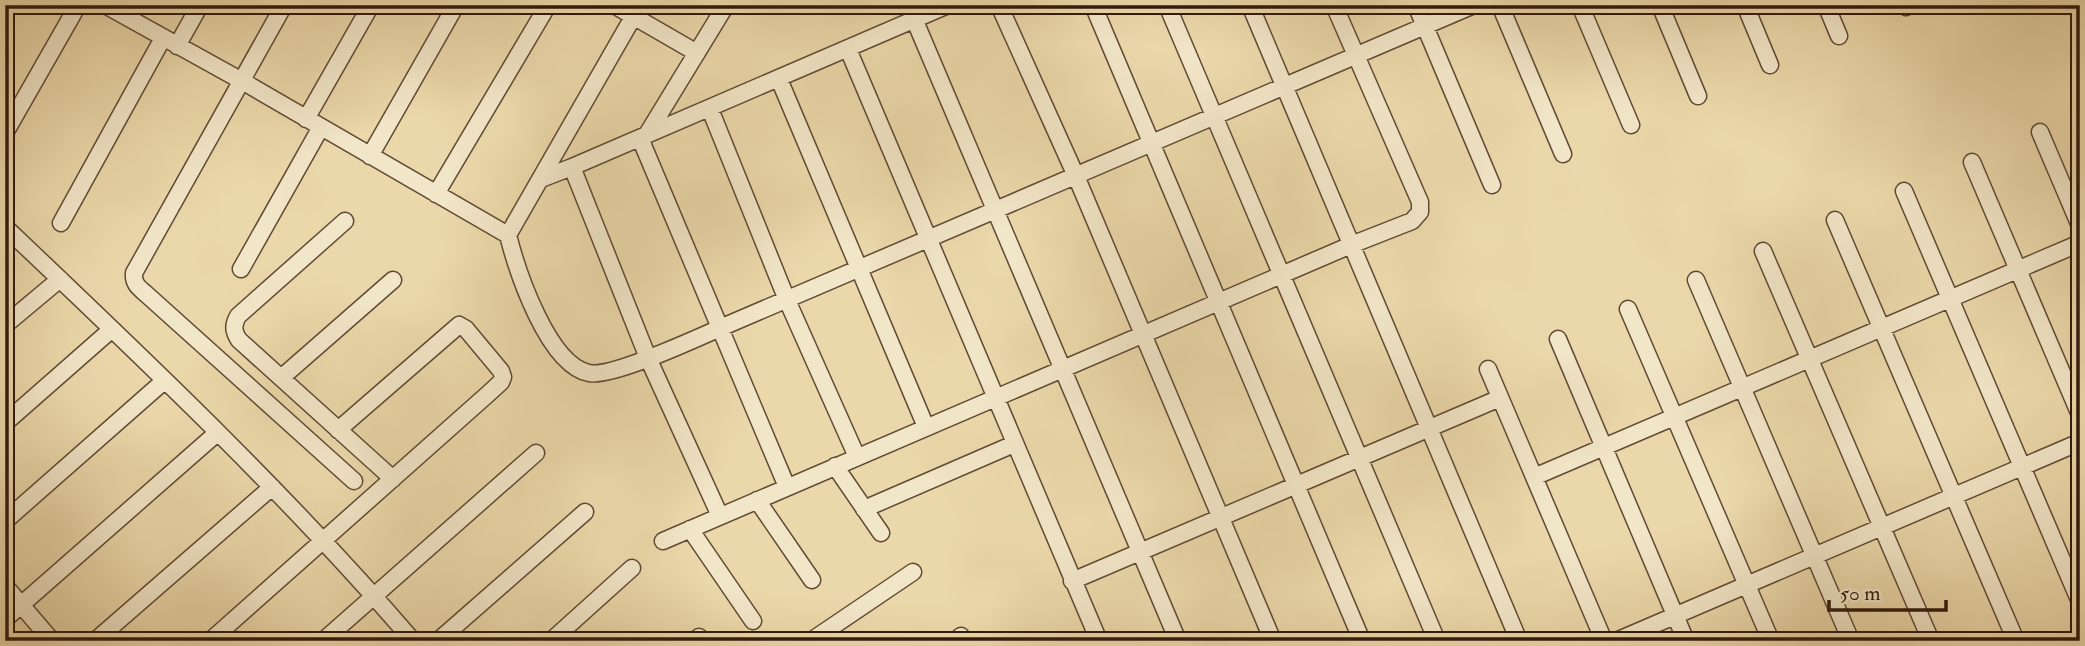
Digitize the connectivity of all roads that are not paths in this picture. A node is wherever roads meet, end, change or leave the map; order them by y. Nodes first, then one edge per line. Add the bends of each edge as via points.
1 (78, 5) edge
2 (200, 5) edge
3 (284, 5) edge
4 (370, 5) edge
5 (456, 5) edge
6 (548, 5) edge
7 (614, 5) edge
8 (726, 5) edge
9 (948, 5) edge
10 (999, 5) edge
11 (1093, 5) edge
12 (1167, 5) edge
13 (1250, 5) edge
14 (1334, 5) edge
15 (1416, 5) edge
16 (1474, 5) edge
17 (1500, 5) edge
18 (1580, 5) edge
19 (1660, 5) edge
20 (1745, 5) edge
21 (1826, 5) edge
22 (109, 6) edge
23 (637, 11) edge
24 (915, 20) junction
25 (1425, 26) junction
26 (1839, 36) dead end
27 (170, 42) junction
28 (848, 49) junction
29 (697, 53) junction
30 (1356, 56) junction
31 (1770, 65) dead end
32 (779, 79) junction
33 (242, 81) junction
34 (1284, 86) junction
35 (1698, 96) dead end
36 (709, 108) junction
37 (1214, 117) junction
38 (306, 119) junction
39 (1631, 125) dead end
40 (321, 127) junction
41 (2040, 132) dead end
42 (5, 133) edge
43 (643, 137) junction
44 (1151, 144) junction
45 (1563, 154) dead end
46 (370, 156) junction
47 (1972, 162) dead end
48 (572, 167) junction
49 (1076, 176) junction
50 (541, 179) junction
51 (1492, 185) dead end
52 (1904, 191) dead end
53 (436, 194) junction
54 (995, 210) junction
55 (1835, 220) dead end
56 (345, 221) dead end
57 (61, 223) dead end
58 (2080, 226) edge
59 (5, 227) edge
60 (508, 235) junction
61 (928, 239) junction
62 (2080, 243) edge
63 (1351, 245) junction
64 (1763, 251) dead end
65 (241, 269) dead end
66 (859, 269) junction
67 (2017, 270) junction
68 (1281, 275) junction
69 (60, 279) junction
70 (394, 280) dead end
71 (1696, 280) dead end
72 (1950, 299) junction
73 (787, 300) junction
74 (1218, 302) junction
75 (1628, 309) dead end
76 (5, 325) edge
77 (720, 328) junction
78 (1881, 328) junction
79 (112, 329) junction
80 (1143, 334) junction
81 (1558, 339) dead end
82 (648, 358) junction
83 (1809, 359) junction
84 (1062, 369) junction
85 (1488, 369) dead end
86 (281, 378) junction
87 (164, 381) junction
88 (1742, 388) junction
89 (995, 398) junction
90 (1500, 398) junction
91 (2080, 415) edge
92 (1674, 417) junction
93 (5, 422) edge
94 (926, 427) junction
95 (1428, 429) junction
96 (338, 430) junction
97 (217, 433) junction
98 (2080, 442) edge
99 (1014, 444) junction
100 (1603, 448) junction
101 (536, 453) dead end
102 (857, 457) junction
103 (1359, 458) junction
104 (835, 467) junction
105 (2022, 467) junction
106 (1534, 477) junction
107 (393, 479) junction
108 (354, 481) dead end
109 (1295, 485) junction
110 (272, 487) junction
111 (787, 487) junction
112 (1954, 496) junction
113 (757, 500) junction
114 (864, 509) junction
115 (585, 512) dead end
116 (720, 516) junction
117 (1220, 518) junction
118 (5, 521) edge
119 (1882, 527) junction
120 (690, 529) junction
121 (881, 533) dead end
122 (324, 541) junction
123 (663, 541) dead end
124 (1140, 552) junction
125 (1814, 556) junction
126 (632, 568) dead end
127 (913, 572) dead end
128 (813, 580) dead end
129 (1072, 581) junction
130 (1746, 585) junction
131 (5, 586) edge
132 (374, 595) junction
133 (2080, 602) edge
134 (22, 605) junction
135 (1676, 615) junction
136 (5, 619) edge
137 (753, 621) dead end
138 (52, 641) edge
139 (95, 641) edge
140 (210, 641) edge
141 (323, 641) edge
142 (413, 641) edge
143 (438, 641) edge
144 (551, 641) edge
145 (811, 641) edge
146 (1099, 641) edge
147 (1178, 641) edge
148 (1273, 641) edge
149 (1362, 641) edge
150 (1437, 641) edge
151 (1519, 641) edge
152 (1604, 641) edge
153 (1616, 641) edge
154 (1686, 641) edge
155 (1770, 641) edge
156 (1851, 641) edge
157 (1931, 641) edge
158 (2016, 641) edge

1 - 42 street
2 - 27 street
3 - 33 street
4 - 38 street
5 - 46 street
6 - 53 street
7 - 23 street
8 - 29 street
9 - 24 street
10 - 49 street
11 - 44 street
12 - 37 street
13 - 34 street
14 - 30 street
15 - 25 street
16 - 25 street
17 - 45 street
18 - 39 street
19 - 35 street
20 - 31 street
21 - 26 street
22 - 27 street
23 - 29 street
23 - 50 street
24 - 28 street
24 - 54 street
25 - 30 street
25 - 51 street
27 - 33 street
27 - 57 street
28 - 32 street
28 - 61 street
29 - 43 street
30 - 34 street
30 - 63 street via 1420,202 1420,212 1412,221
32 - 36 street
32 - 66 street
33 - 38 street
33 - 108 street via 134,273 134,283
34 - 37 street
34 - 63 street
36 - 43 street
36 - 73 street
37 - 44 street
37 - 68 street
38 - 40 street
40 - 46 street
40 - 65 street
41 - 58 street
43 - 48 street
43 - 77 street
44 - 49 street
44 - 74 street
46 - 53 street
47 - 67 street
48 - 50 street
48 - 82 street
49 - 54 street
49 - 80 street
50 - 60 street
52 - 72 street
53 - 60 street
54 - 61 street
54 - 84 street
55 - 78 street
56 - 86 street via 234,324 239,340
59 - 69 street
60 - 82 street via 523,282 553,346 568,362 601,373
61 - 66 street
61 - 89 street
62 - 67 street
63 - 68 street
63 - 95 street
64 - 83 street
66 - 73 street
66 - 94 street
67 - 72 street
67 - 91 street
68 - 74 street
68 - 103 street
69 - 76 street
69 - 79 street
70 - 86 street
71 - 88 street
72 - 78 street
72 - 105 street
73 - 77 street
73 - 102 street
74 - 80 street
74 - 109 street
75 - 92 street
77 - 82 street
77 - 111 street
78 - 83 street
78 - 112 street
79 - 87 street
79 - 93 street
80 - 84 street
80 - 117 street
81 - 100 street
82 - 116 street
83 - 88 street
83 - 119 street
84 - 89 street
84 - 124 street
85 - 90 street
86 - 96 street
87 - 97 street
87 - 118 street
88 - 92 street
88 - 125 street
89 - 94 street
89 - 99 street
90 - 95 street
90 - 106 street
92 - 100 street
92 - 130 street
94 - 102 street
95 - 103 street
95 - 151 street
96 - 107 street
96 - 107 street via 454,328 466,329 501,371 501,382
97 - 110 street
97 - 134 street
98 - 105 street
99 - 114 street
99 - 129 street
100 - 106 street
100 - 135 street
101 - 132 street
102 - 104 street
103 - 109 street
103 - 150 street
104 - 111 street
104 - 114 street
105 - 112 street
105 - 133 street
106 - 152 street
107 - 122 street
109 - 117 street
109 - 149 street
110 - 122 street
110 - 139 street
111 - 113 street
112 - 119 street
112 - 158 street
113 - 116 street
113 - 128 street
114 - 121 street
115 - 143 street
116 - 120 street
117 - 124 street
117 - 148 street
119 - 125 street
119 - 157 street
120 - 123 street
120 - 137 street
122 - 132 street
122 - 140 street
124 - 129 street
124 - 147 street
125 - 130 street
125 - 156 street
126 - 144 street
127 - 145 street
129 - 146 street
130 - 135 street
130 - 155 street
131 - 134 street
132 - 141 street
132 - 142 street
134 - 136 street
134 - 138 street
135 - 153 street
135 - 154 street

